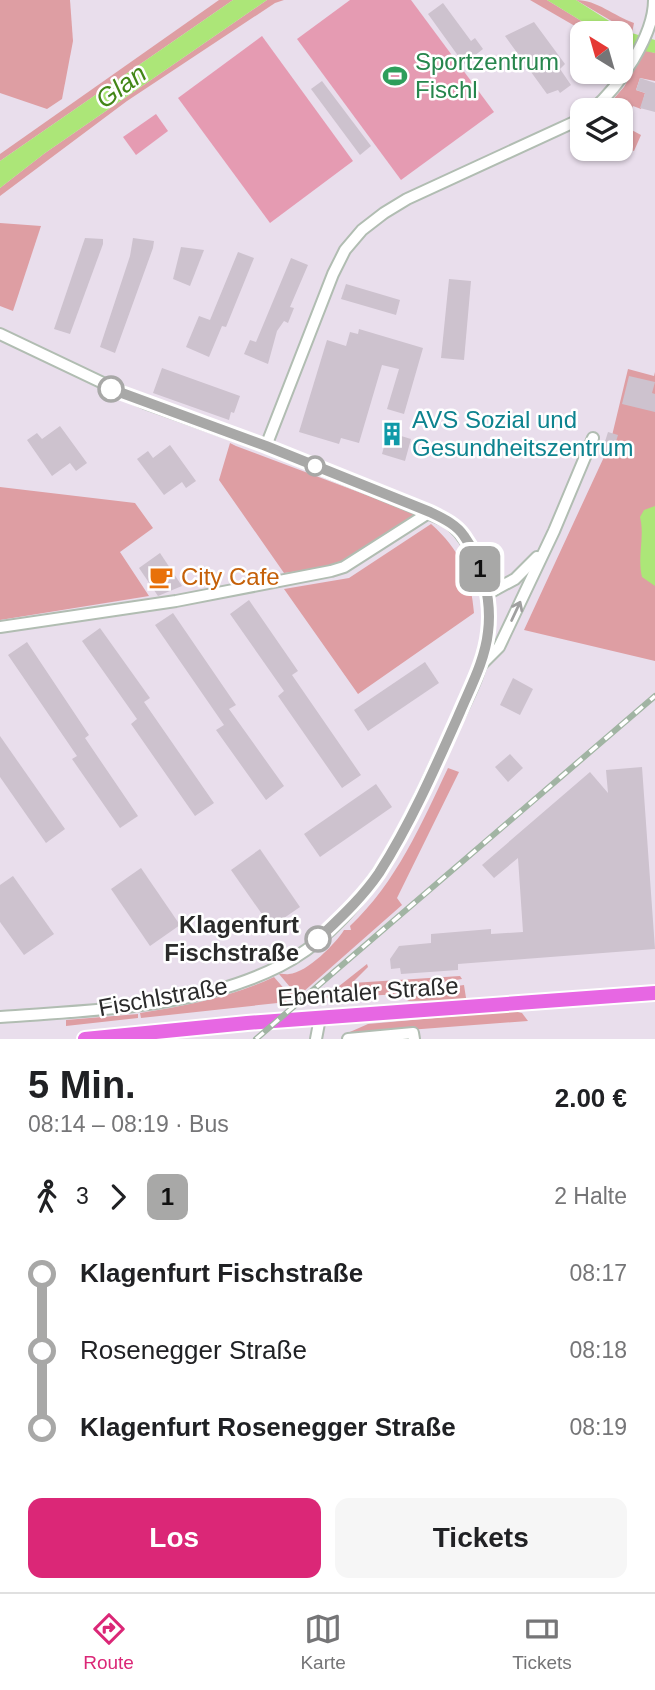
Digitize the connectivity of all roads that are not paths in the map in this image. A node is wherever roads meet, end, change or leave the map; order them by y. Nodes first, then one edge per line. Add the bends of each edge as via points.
1 (654, 0) edge
2 (605, 98) edge
3 (570, 124) edge
4 (0, 334) edge
5 (593, 438) dead end
6 (266, 446) junction
7 (430, 512) junction
8 (544, 550) junction
9 (487, 594) junction
10 (0, 627) edge
11 (480, 666) junction
12 (655, 993) edge
13 (0, 1017) edge
14 (320, 1018) junction
15 (85, 1039) edge
16 (316, 1039) edge
17 (348, 1039) edge
18 (414, 1039) edge

1 - 2 street via 648,32
3 - 6 street via 407,199 362,230 333,274
4 - 6 street, Fischlstraße via 111,389
5 - 8 street
6 - 7 street, Fischlstraße
7 - 9 street, Fischlstraße via 464,535
7 - 10 street via 331,572
8 - 9 street via 515,579
11 -> 8 street via 499,647
9 - 11 street, Fischlstraße via 488,632
11 - 13 street, Fischlstraße via 414,809 378,873 361,897 318,939 282,965 233,986 108,1009
12 - 14 main road, Ebentaler Straße
14 - 15 main road, Ebentaler Straße
14 - 16 street
17 - 18 street via 413,1033

